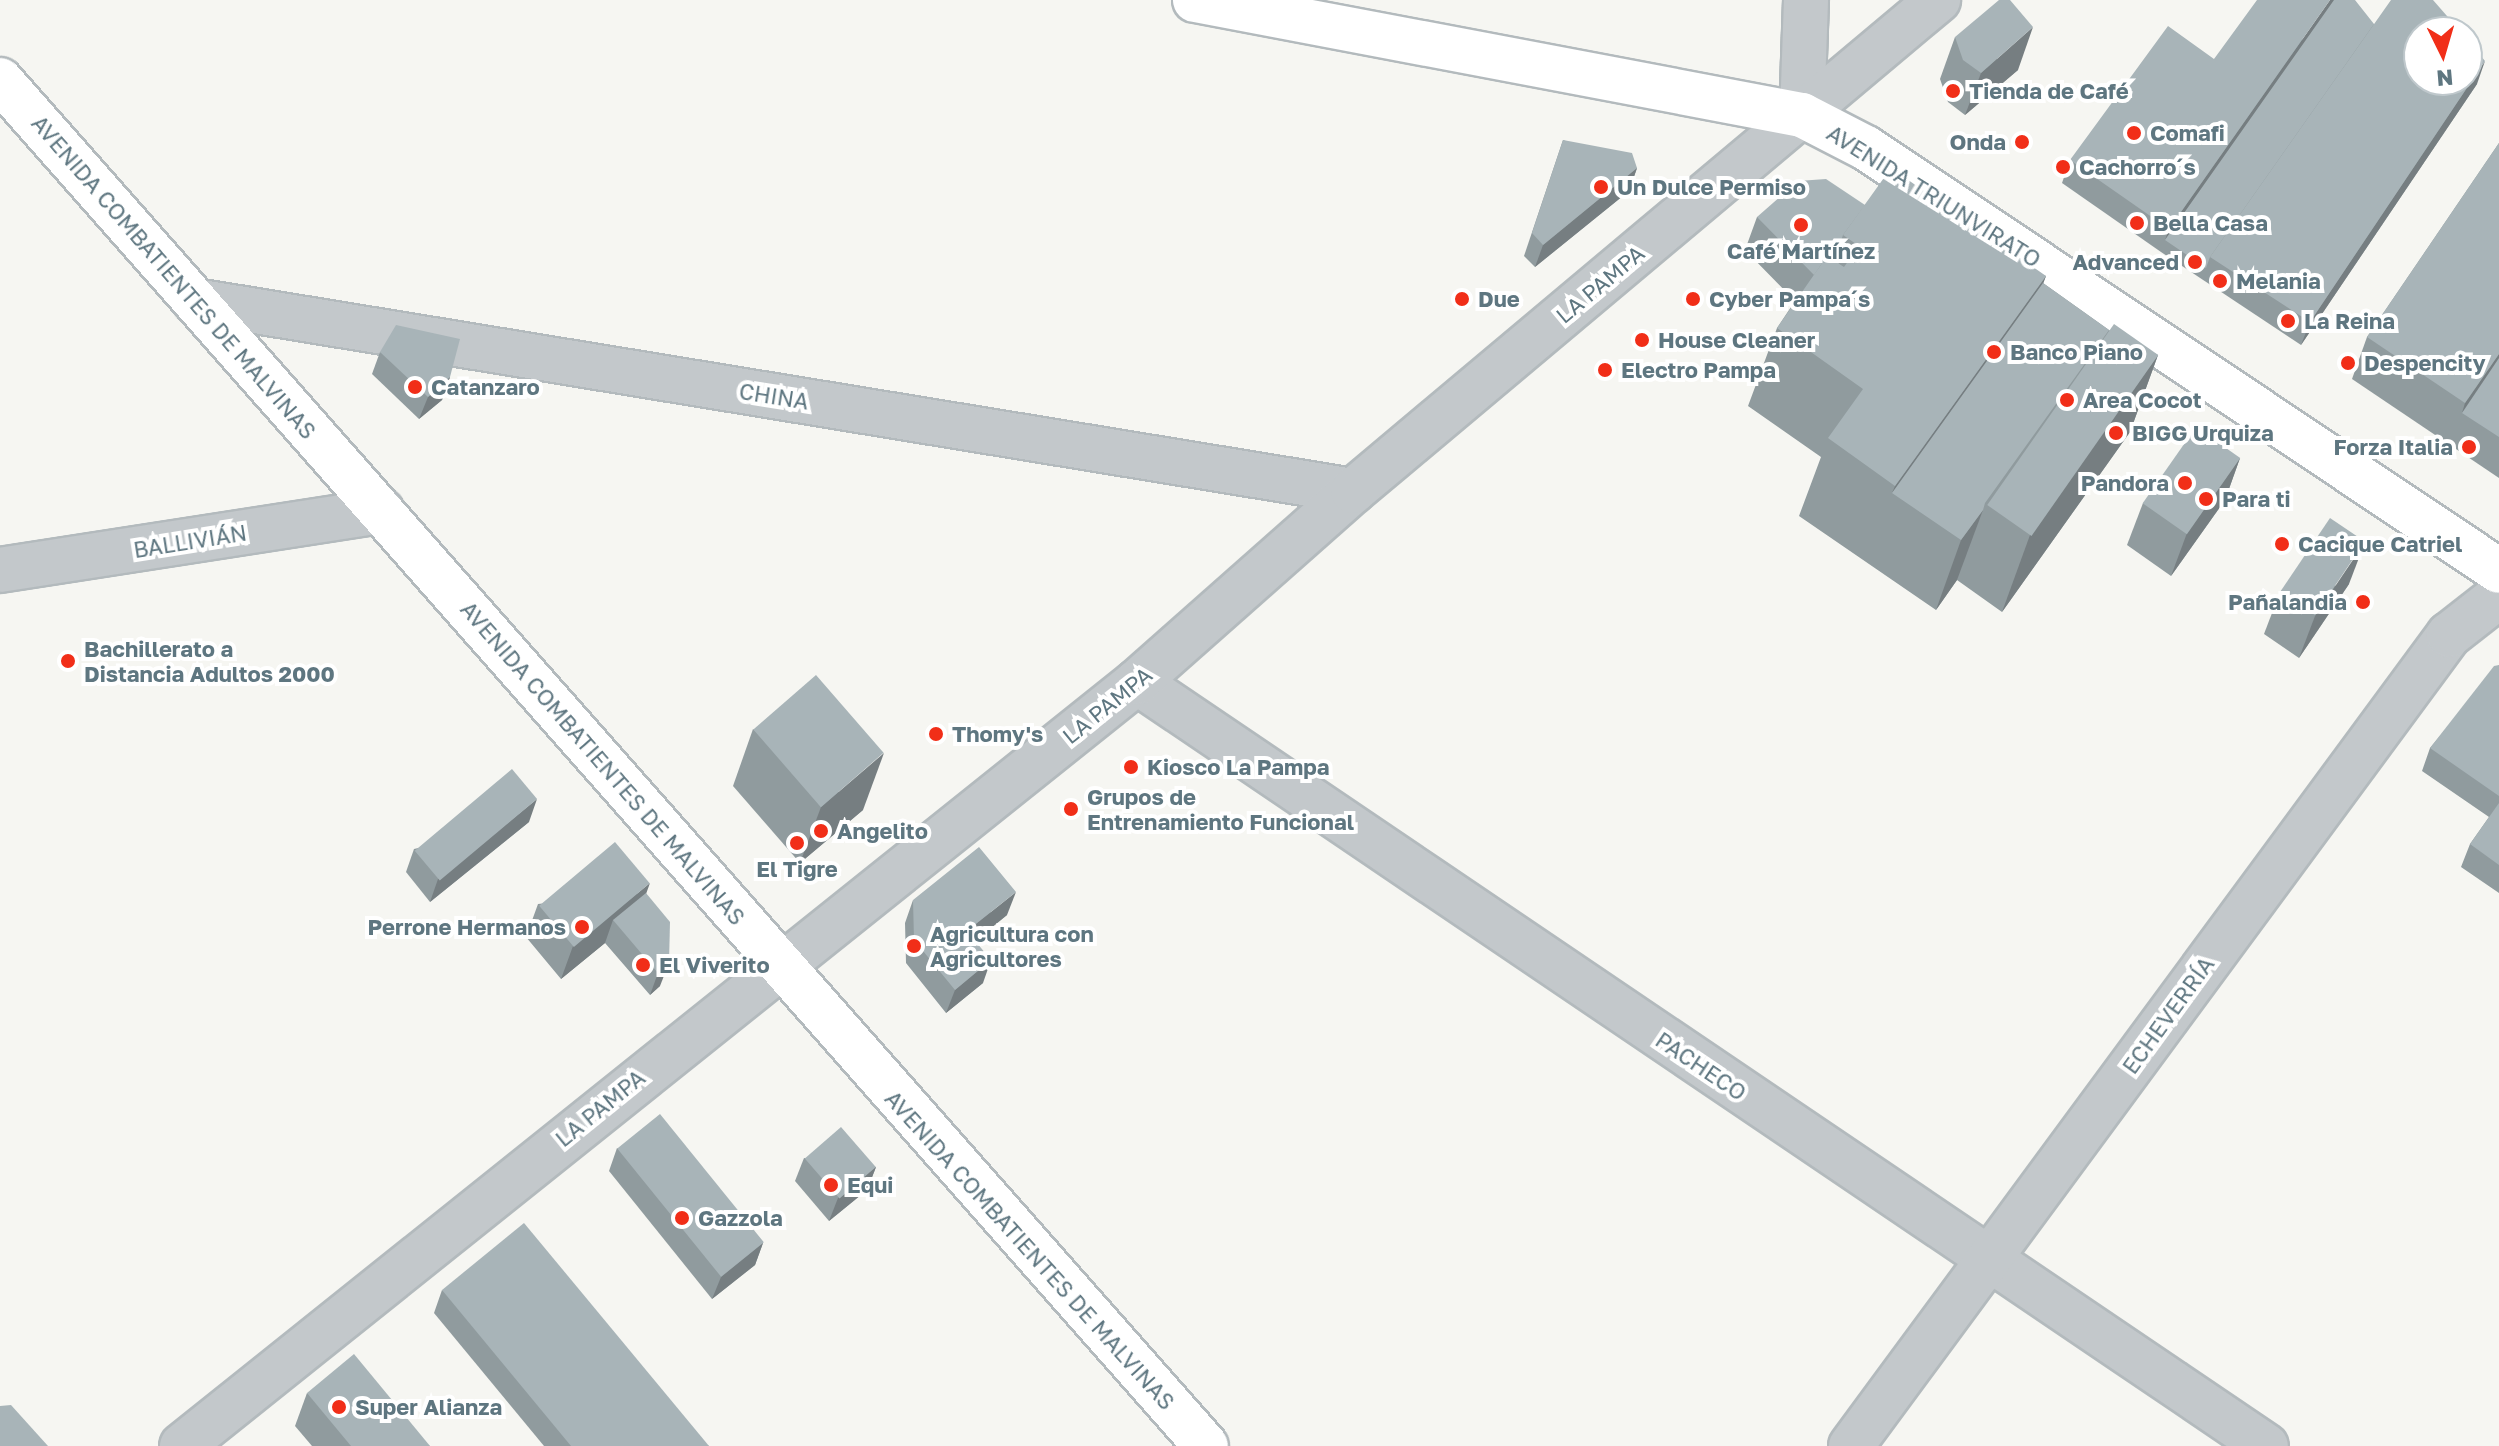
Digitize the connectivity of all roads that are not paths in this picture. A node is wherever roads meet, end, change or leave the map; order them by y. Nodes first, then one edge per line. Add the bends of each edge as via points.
1 (1195, 0) edge
2 (1806, 0) edge
3 (1938, 0) edge
4 (0, 80) edge
5 (1802, 115) junction
6 (195, 301) junction
7 (1353, 491) junction
8 (381, 511) junction
9 (0, 570) edge
10 (2499, 571) edge
11 (2499, 596) edge
12 (1137, 682) junction
13 (781, 964) junction
14 (1986, 1260) junction
15 (182, 1446) edge
16 (1206, 1446) edge
17 (1851, 1446) edge
18 (2266, 1446) edge

1 - 5 main road, AVENIDA TRIUNVIRATO
2 - 5 street
3 - 5 street, LA PAMPA
4 - 6 main road, AVENIDA COMBATIENTES DE MALVINAS
5 - 7 street, LA PAMPA
5 - 10 main road, AVENIDA TRIUNVIRATO via 1866,148
6 - 7 street, CHINA
6 - 8 main road, AVENIDA COMBATIENTES DE MALVINAS
7 - 12 street, LA PAMPA
8 - 9 street, BALLIVIÁN
8 - 13 main road, AVENIDA COMBATIENTES DE MALVINAS
11 - 14 street, ECHEVERRÍA via 2449,635
12 - 13 street, LA PAMPA
12 - 14 street, PACHECO
13 - 15 street, LA PAMPA
13 - 16 main road, AVENIDA COMBATIENTES DE MALVINAS
14 - 17 street, ECHEVERRÍA
14 - 18 street, PACHECO

